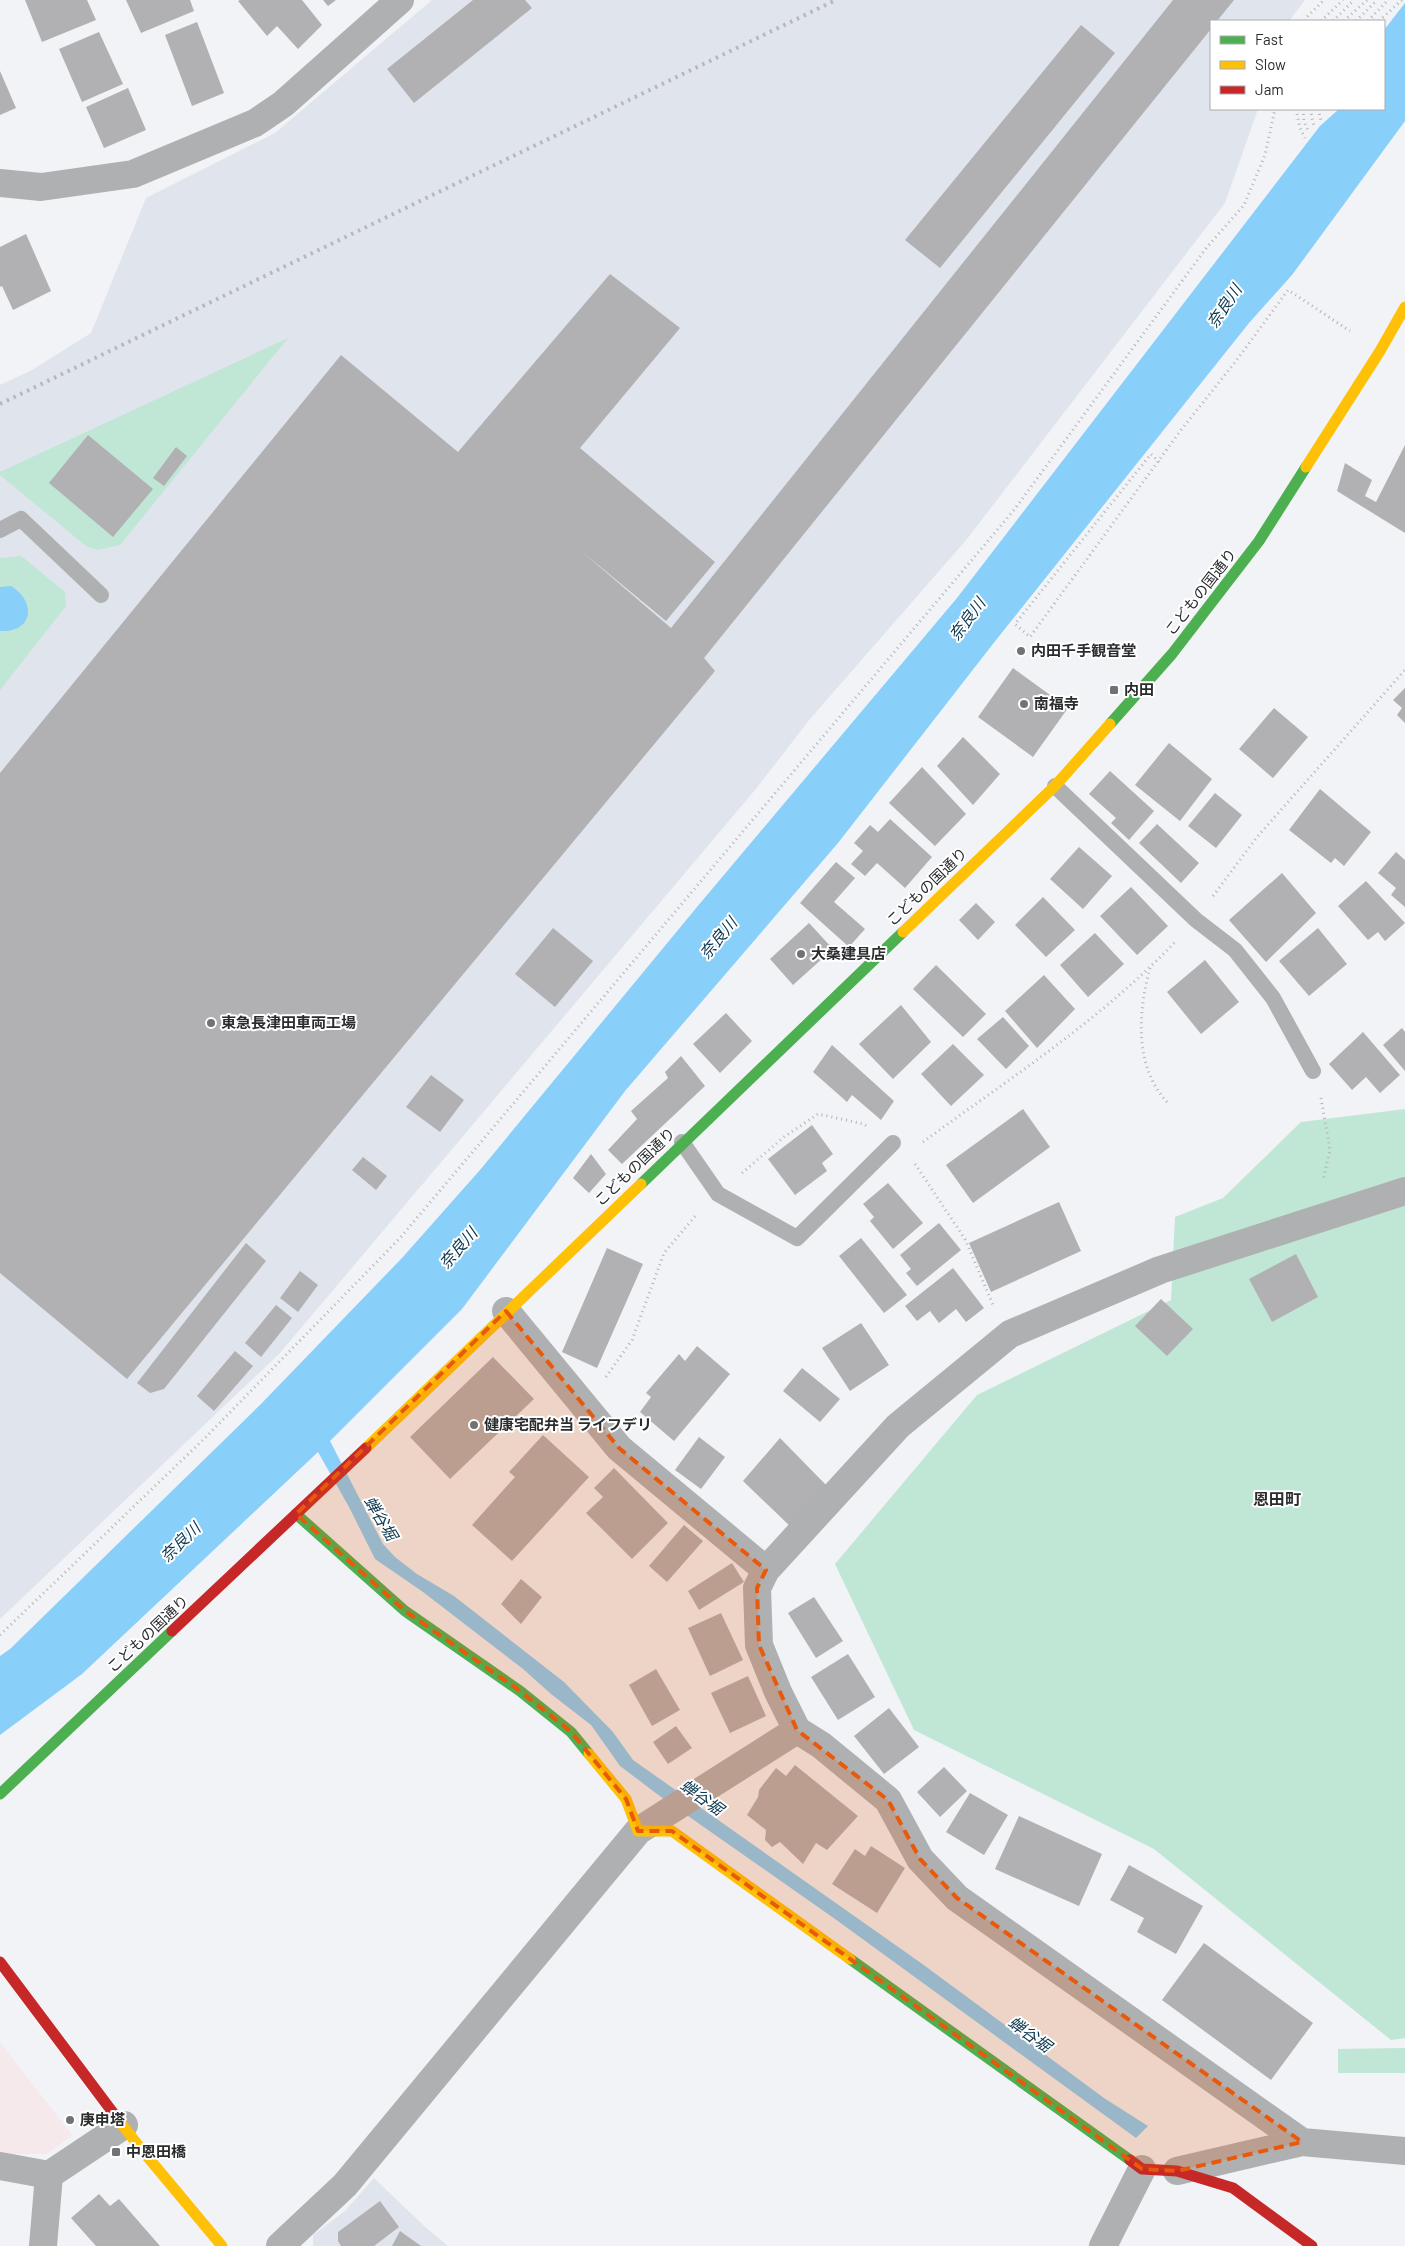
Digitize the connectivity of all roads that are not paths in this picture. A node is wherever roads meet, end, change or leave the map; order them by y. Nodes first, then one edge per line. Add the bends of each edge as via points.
1 (400, 0) edge
2 (0, 183) edge
3 (1405, 307) edge
4 (0, 530) edge
5 (101, 595) dead end
6 (1055, 786) junction
7 (1313, 1071) road end
8 (682, 1142) junction
9 (893, 1144) road end
10 (1405, 1191) edge
11 (506, 1311) junction
12 (296, 1514) junction
13 (766, 1570) junction
14 (797, 1730) junction
15 (0, 1794) edge
16 (638, 1831) junction
17 (0, 1962) edge
18 (124, 2125) junction
19 (1302, 2142) junction
20 (1405, 2151) edge
21 (0, 2166) edge
22 (1142, 2169) junction
23 (1177, 2171) junction
24 (49, 2175) junction
25 (43, 2246) edge
26 (222, 2246) edge
27 (280, 2246) edge
28 (1103, 2246) edge
29 (1312, 2246) edge

1 - 2 street via 283,104 255,123 133,174 41,187
3 - 6 main road, こどもの国通り via 1259,541 1172,654
4 - 5 lane via 21,519
6 - 7 lane via 1196,920 1235,950 1273,998
6 - 8 main road, こどもの国通り
8 - 9 lane via 718,1194 797,1238
8 - 11 main road, こどもの国通り
10 - 13 street via 1160,1270 1010,1334 898,1426
11 - 12 main road, こどもの国通り
11 - 13 street via 619,1448
12 - 15 main road, こどもの国通り
12 - 16 main road via 405,1611 520,1691 571,1732 626,1798
13 - 14 street via 757,1588 759,1644
14 - 16 street
14 - 19 street via 821,1745 888,1800 920,1860 957,1898
16 - 22 main road via 672,1831
16 - 27 street via 346,2186
17 - 18 main road
18 - 24 street
18 - 26 main road
19 - 20 street
19 - 23 street
21 - 24 street
22 - 23 main road
22 - 28 street
23 - 29 main road via 1233,2188
24 - 25 street

